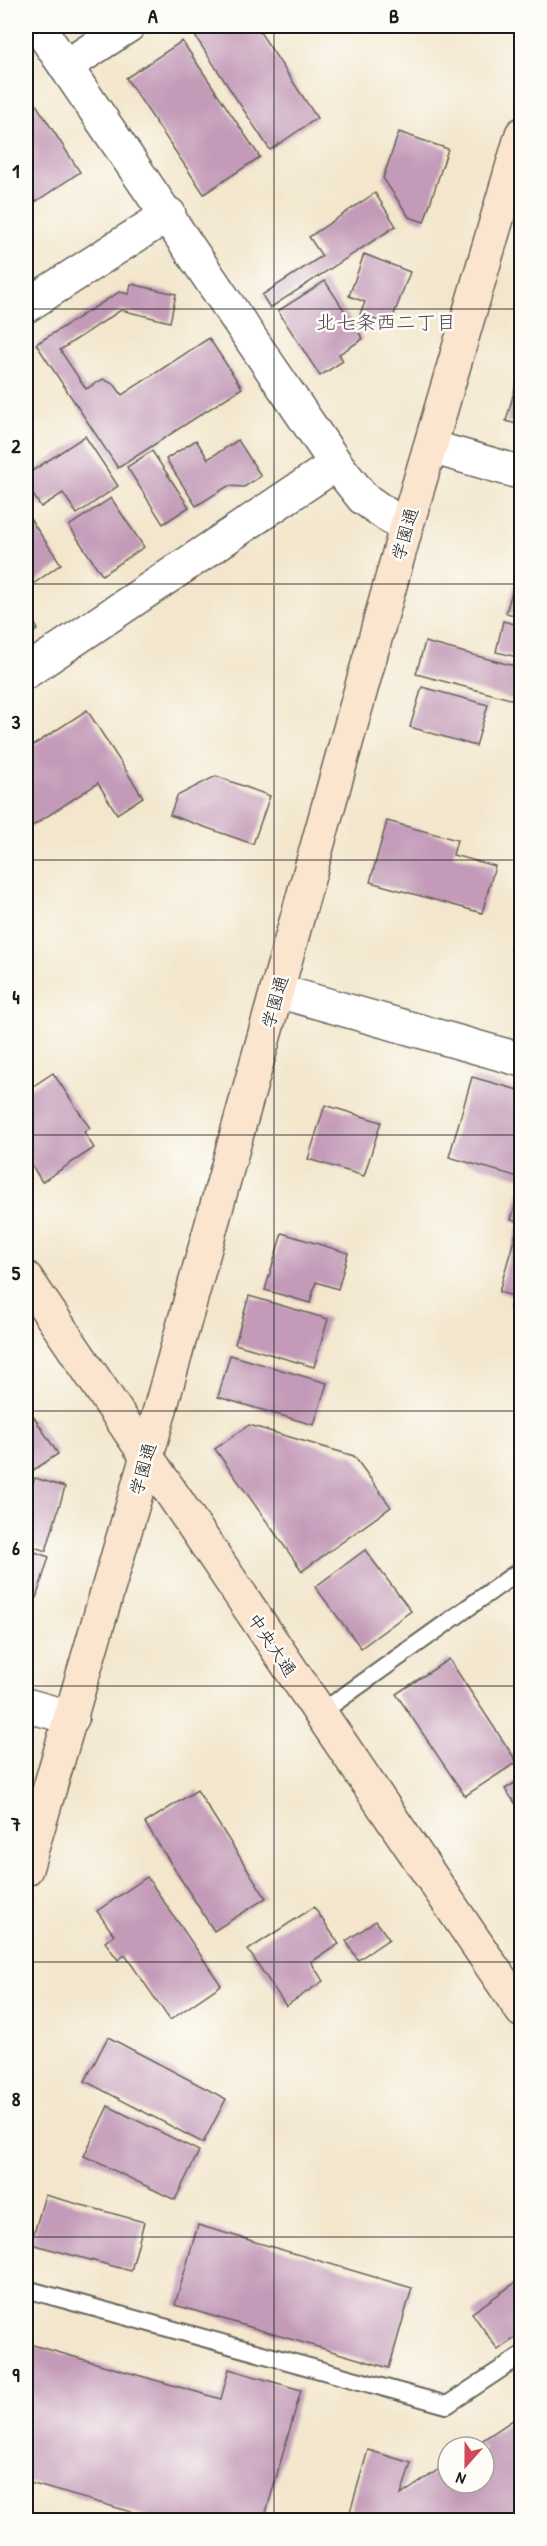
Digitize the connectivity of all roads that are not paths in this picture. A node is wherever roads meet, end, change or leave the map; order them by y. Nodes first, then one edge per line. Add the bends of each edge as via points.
1 (38, 26) edge
2 (128, 26) edge
3 (66, 66) junction
4 (522, 134) edge
5 (169, 214) junction
6 (26, 306) edge
7 (431, 447) junction
8 (336, 464) junction
9 (522, 473) edge
10 (406, 528) junction
11 (26, 672) edge
12 (278, 990) junction
13 (522, 1060) edge
14 (26, 1278) edge
15 (147, 1456) junction
16 (522, 1569) edge
17 (26, 1705) edge
18 (319, 1714) junction
19 (72, 1718) junction
20 (26, 1869) edge
21 (522, 2011) edge
22 (26, 2289) edge
23 (522, 2355) edge

1 - 3 street
2 - 3 street
3 - 5 street
4 - 7 street, 学園通
5 - 6 street
5 - 8 street
7 - 9 street
7 - 10 street, 学園通
8 - 10 street via 363,498
8 - 11 street
10 - 12 street, 学園通
12 - 13 street
12 - 15 street, 学園通
14 - 15 street, 中央大通
15 - 18 street, 中央大通
15 - 19 street, 学園通
16 - 18 lane
17 - 19 street
18 - 21 street, 中央大通
19 - 20 street, 学園通
22 - 23 lane via 447,2405

